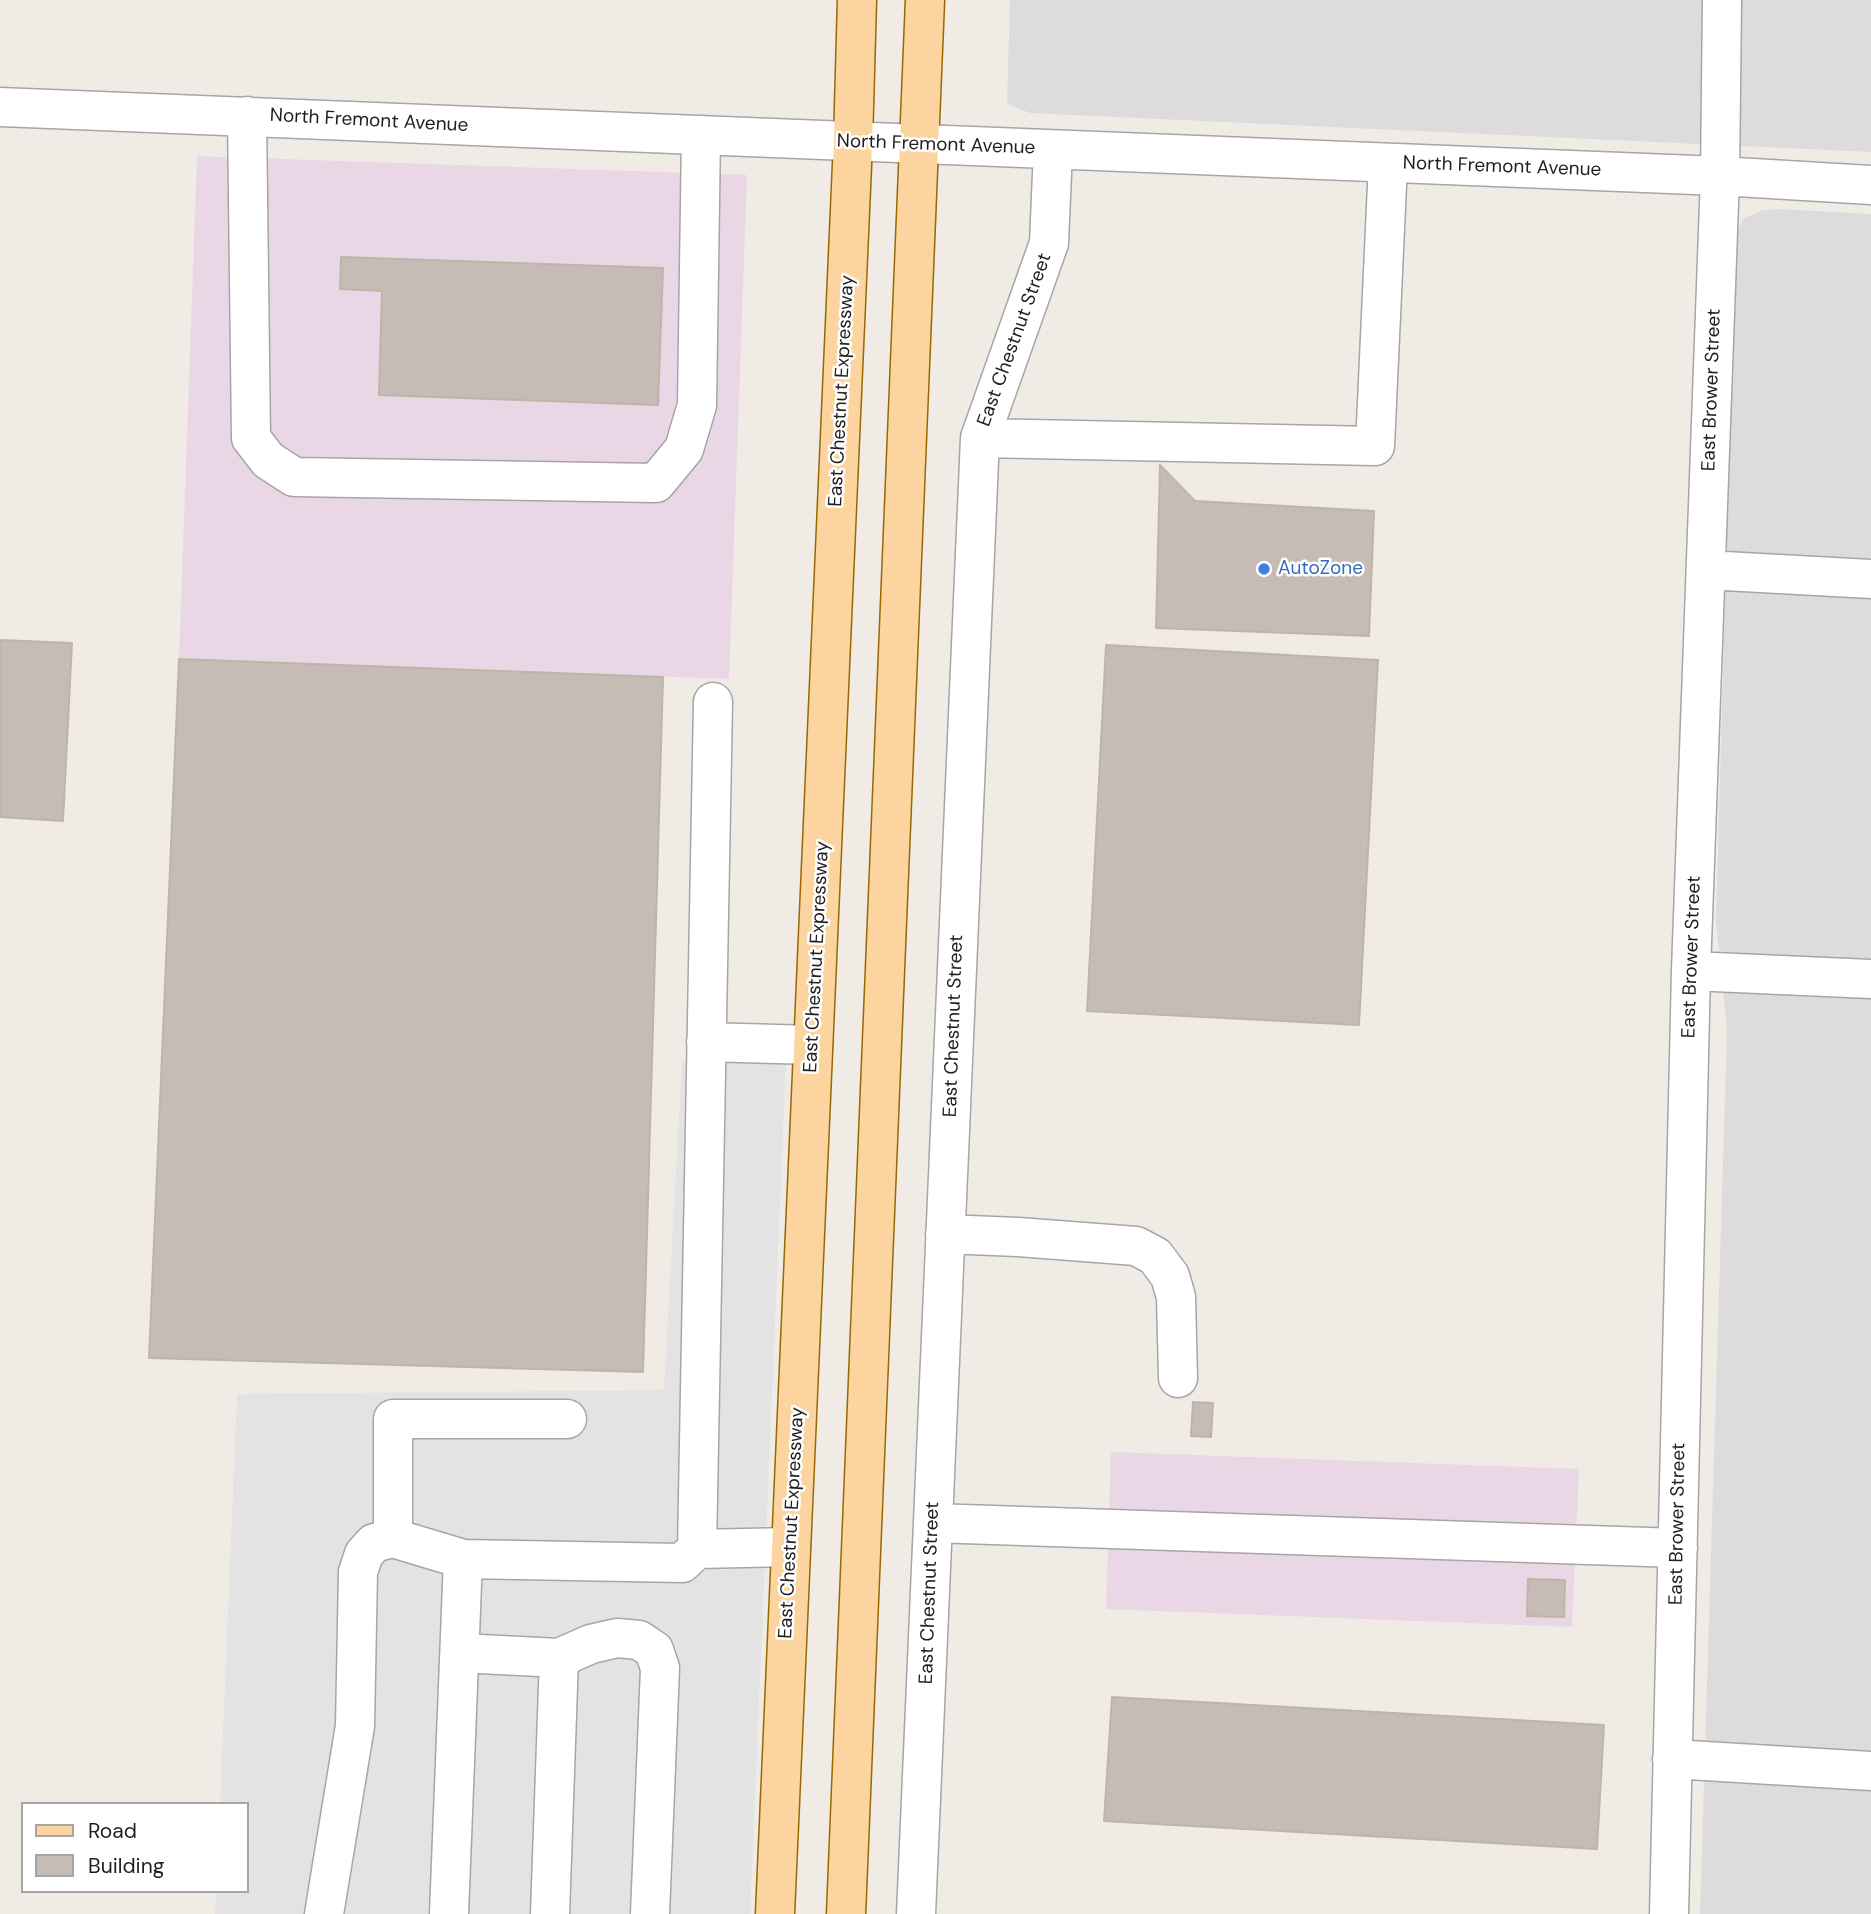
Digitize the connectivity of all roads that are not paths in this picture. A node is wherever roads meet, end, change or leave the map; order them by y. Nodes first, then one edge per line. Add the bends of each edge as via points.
1 (857, 0) edge
2 (925, 0) edge
3 (1722, 0) edge
4 (0, 107) edge
5 (247, 116) junction
6 (701, 135) junction
7 (853, 142) junction
8 (921, 145) junction
9 (1053, 150) junction
10 (1388, 163) junction
11 (1720, 176) junction
12 (1871, 185) edge
13 (980, 438) junction
14 (1706, 570) junction
15 (1871, 579) edge
16 (713, 702) dead end
17 (1692, 971) junction
18 (1871, 979) edge
19 (706, 1042) junction
20 (813, 1045) junction
21 (945, 1234) junction
22 (1178, 1378) dead end
23 (568, 1419) dead end
24 (933, 1523) junction
25 (393, 1538) junction
26 (791, 1547) junction
27 (1678, 1548) junction
28 (697, 1549) junction
29 (463, 1559) junction
30 (460, 1653) junction
31 (559, 1658) junction
32 (1672, 1759) junction
33 (1871, 1771) edge
34 (324, 1914) edge
35 (449, 1914) edge
36 (550, 1914) edge
37 (650, 1914) edge
38 (775, 1914) edge
39 (846, 1914) edge
40 (916, 1914) edge
41 (1668, 1914) edge

1 - 7 main road, East Chestnut Expressway
2 - 8 main road
3 - 11 street, East Brower Street
4 - 5 street, North Fremont Avenue
5 - 6 street, North Fremont Avenue
5 - 6 street via 251,438 268,460 293,477 656,482 684,449 697,405
6 - 7 street, North Fremont Avenue
7 - 8 street, North Fremont Avenue
7 - 20 main road, East Chestnut Expressway
8 - 9 street, North Fremont Avenue
8 - 39 main road
9 - 10 street, North Fremont Avenue
9 - 13 street, East Chestnut Street via 1049,243
10 - 11 street, North Fremont Avenue
10 - 13 street via 1375,446
11 - 12 street, North Fremont Avenue
11 - 14 street, East Brower Street
13 - 21 street, East Chestnut Street
14 - 15 street
14 - 17 street, East Brower Street
16 - 19 street
17 - 18 street
17 - 27 street, East Brower Street
19 - 20 street
19 - 28 street
20 - 26 main road, East Chestnut Expressway
21 - 22 street via 1136,1246 1155,1256 1170,1276 1176,1297
21 - 24 street, East Chestnut Street
23 - 25 street via 393,1419
24 - 27 street
24 - 40 street, East Chestnut Street
25 - 29 street
25 - 34 street via 374,1543 363,1554 358,1572 355,1726
26 - 28 street
26 - 38 main road, East Chestnut Expressway
27 - 32 street, East Brower Street
28 - 29 street via 682,1563
29 - 30 street
30 - 31 street
30 - 35 street
31 - 36 street
31 - 37 street via 617,1638 639,1640 654,1650 660,1668
32 - 33 street
32 - 41 street, East Brower Street

